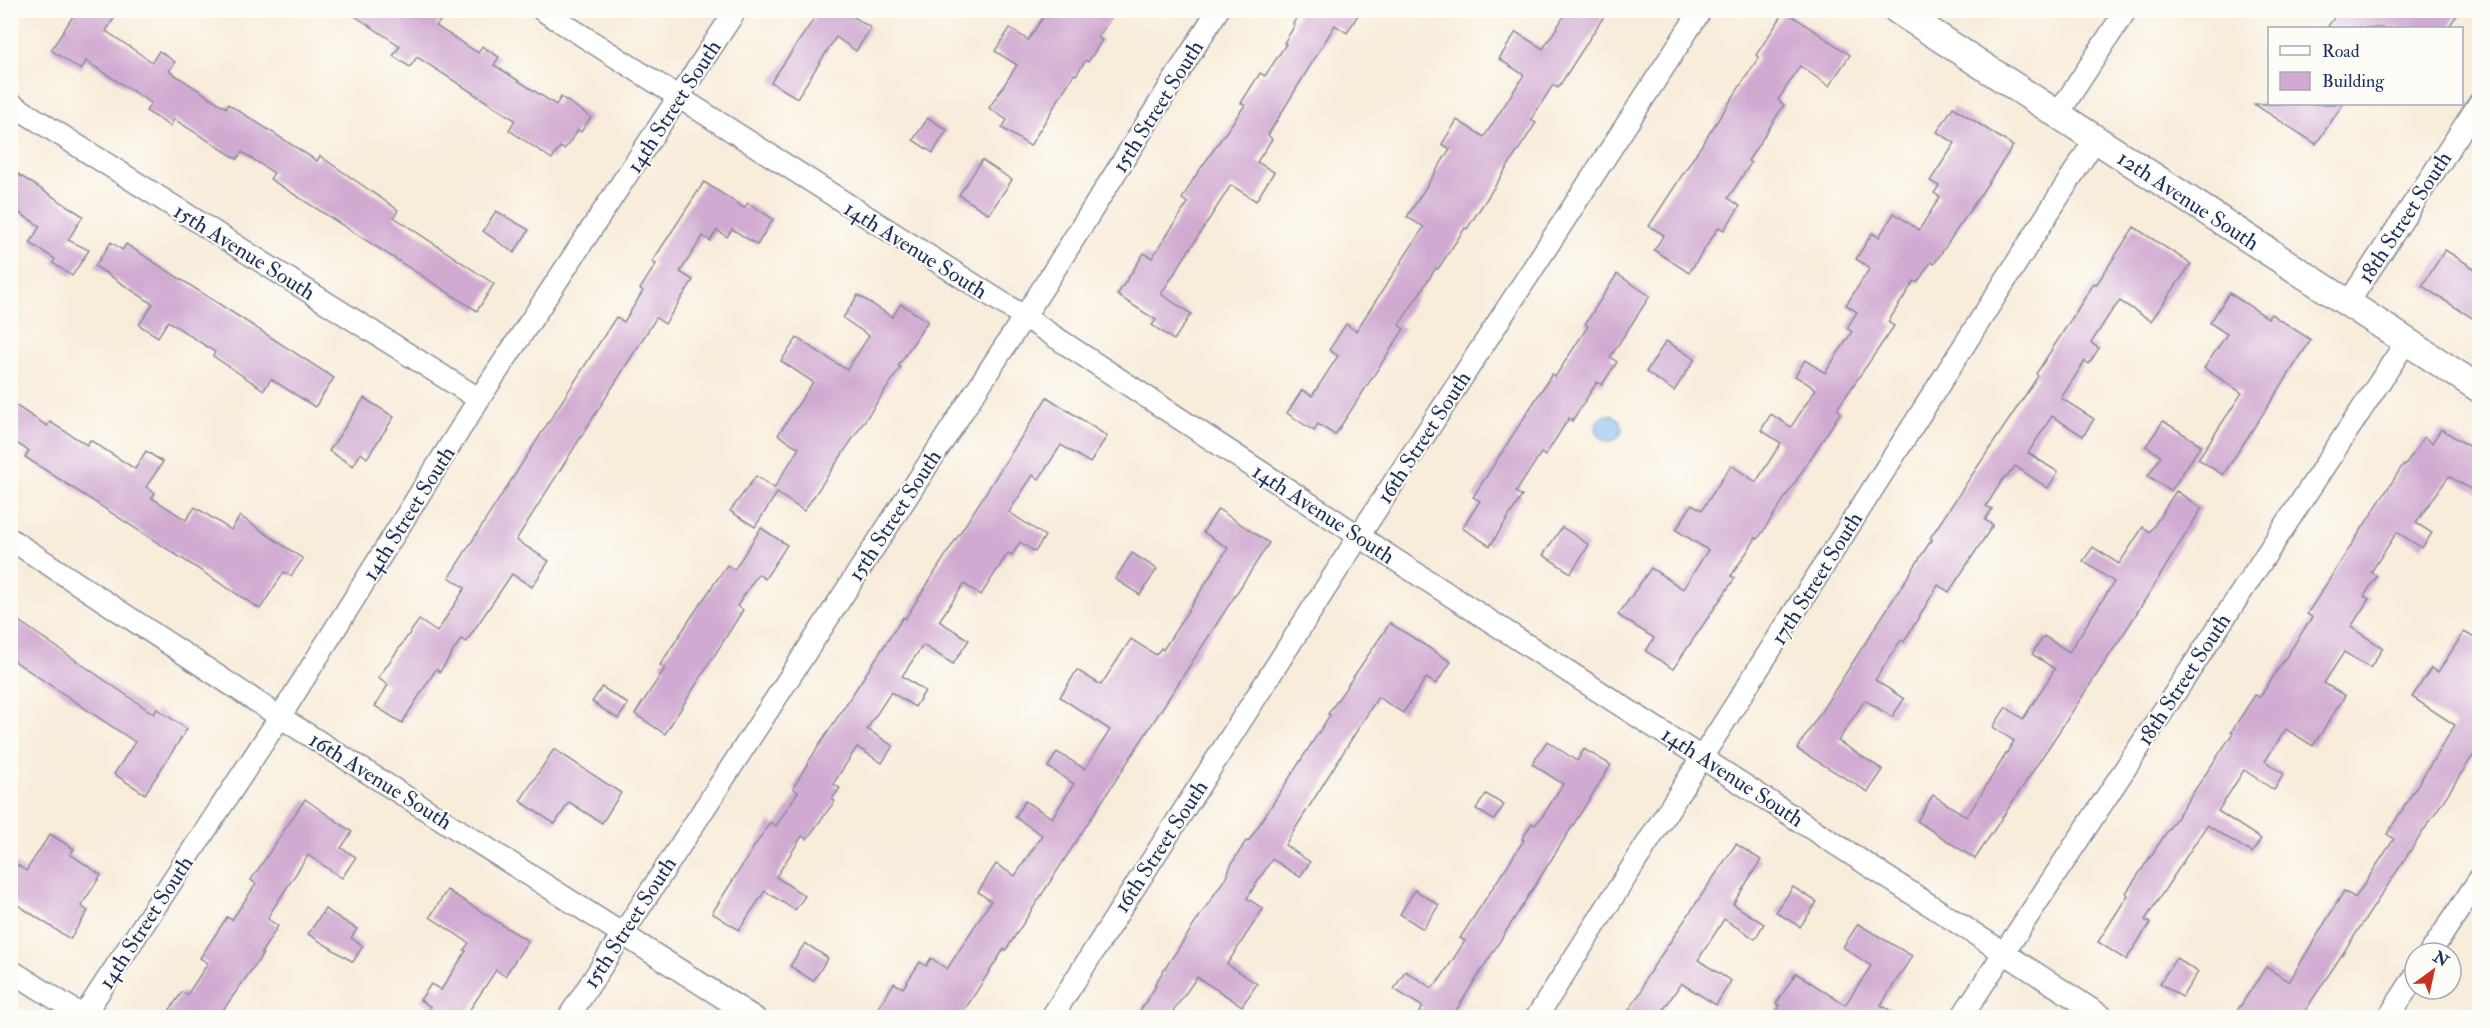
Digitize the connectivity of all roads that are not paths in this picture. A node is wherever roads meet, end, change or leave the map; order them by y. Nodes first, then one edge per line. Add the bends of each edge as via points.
1 (542, 10) edge
2 (736, 10) edge
3 (1218, 10) edge
4 (1701, 10) edge
5 (1897, 10) edge
6 (2126, 10) edge
7 (679, 99) junction
8 (2480, 102) edge
9 (10, 103) edge
10 (2058, 114) junction
11 (2096, 138) junction
12 (2348, 303) junction
13 (1023, 316) junction
14 (2406, 342) junction
15 (2480, 389) edge
16 (479, 399) junction
17 (1359, 536) junction
18 (10, 539) edge
19 (280, 717) junction
20 (1702, 756) junction
21 (2480, 878) edge
22 (623, 932) junction
23 (2438, 941) edge
24 (2004, 951) junction
25 (10, 970) edge
26 (2403, 994) edge
27 (83, 1017) edge
28 (568, 1017) edge
29 (755, 1017) edge
30 (1050, 1017) edge
31 (1536, 1017) edge
32 (1961, 1017) edge
33 (2104, 1017) edge
34 (2388, 1017) edge

1 - 7 street, 14th Avenue South
2 - 7 street, 14th Street South
3 - 13 street, 15th Street South
4 - 17 street, 16th Street South
5 - 10 street, 12th Avenue South
6 - 10 street
7 - 13 street, 14th Avenue South
7 - 16 street, 14th Street South
8 - 12 street, 18th Street South
9 - 16 street, 15th Avenue South
10 - 11 street, 12th Avenue South
11 - 12 street, 12th Avenue South
11 - 20 street, 17th Street South
12 - 14 street, 12th Avenue South
13 - 17 street, 14th Avenue South
13 - 22 street, 15th Street South
14 - 15 street, 12th Avenue South
14 - 24 street, 18th Street South
16 - 19 street, 14th Street South
17 - 20 street, 14th Avenue South
17 - 30 street, 16th Street South
18 - 19 street, 16th Avenue South
19 - 22 street, 16th Avenue South
19 - 27 street, 14th Street South
20 - 24 street, 14th Avenue South
20 - 31 street, 17th Street South
21 - 23 street
22 - 28 street, 15th Street South
22 - 29 street, 16th Avenue South
24 - 32 street, 18th Street South
24 - 33 street, 14th Avenue South
25 - 27 street
26 - 34 street

